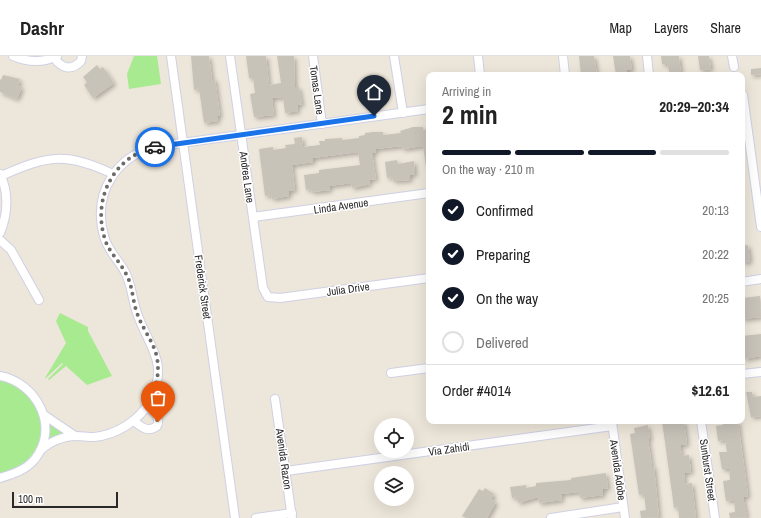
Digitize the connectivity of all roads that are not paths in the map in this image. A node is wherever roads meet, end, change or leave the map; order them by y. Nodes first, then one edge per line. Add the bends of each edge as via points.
1 (13, 56) edge
2 (82, 56) edge
3 (171, 56) edge
4 (230, 56) edge
5 (313, 56) edge
6 (394, 56) edge
7 (478, 56) edge
8 (563, 56) edge
9 (647, 56) edge
10 (732, 56) edge
11 (56, 57) edge
12 (734, 67) dead end
13 (480, 72) edge
14 (565, 72) edge
15 (649, 72) edge
16 (426, 109) edge
17 (745, 110) edge
18 (403, 113) junction
19 (322, 124) junction
20 (240, 135) junction
21 (183, 143) junction
22 (113, 174) junction
23 (1, 175) edge
24 (426, 193) edge
25 (253, 218) junction
26 (761, 226) edge
27 (0, 233) edge
28 (0, 240) edge
29 (426, 278) edge
30 (761, 279) edge
31 (745, 282) edge
32 (268, 297) joint
33 (39, 300) dead end
34 (426, 368) edge
35 (761, 372) edge
36 (391, 373) dead end
37 (745, 374) edge
38 (0, 376) edge
39 (275, 399) dead end
40 (147, 406) junction
41 (44, 415) junction
42 (134, 420) junction
43 (612, 424) edge
44 (701, 424) edge
45 (75, 436) junction
46 (40, 451) junction
47 (286, 471) junction
48 (0, 478) edge
49 (623, 507) junction
50 (292, 516) edge
51 (235, 518) edge
52 (256, 518) edge
53 (551, 518) edge
54 (625, 518) edge
55 (715, 518) edge

1 - 11 street via 34,61
2 - 11 street via 78,65 69,68 61,65
3 - 21 street, Frederick Street
4 - 20 street, Andrea Lane
5 - 19 street, Tomas Lane
6 - 18 street
7 - 13 street
8 - 14 street
9 - 15 street
10 - 12 street
16 - 18 street
17 - 26 street
18 - 19 street
19 - 20 street
20 - 21 street
20 - 25 street, Andrea Lane
21 - 22 street via 140,151 122,162
21 - 51 street, Frederick Street
22 - 23 street via 78,160 62,158 37,161
22 - 40 street via 101,206 102,227 107,244 128,278 136,311 156,355 157,379
23 - 27 street via 7,207
24 - 25 street, Linda Avenue
25 - 32 street, Andrea Lane via 263,288
28 - 33 street via 11,250
29 - 32 street, Julia Drive via 280,298
30 - 31 street
34 - 36 street
35 - 37 street
38 - 41 street via 25,386 36,399
39 - 47 street, Avenida Razon
40 - 42 street
40 - 42 street via 158,418 157,426 148,430
41 - 45 street
41 - 46 street
42 - 45 street via 110,434 93,437
43 - 47 street, Via Zahidi
43 - 49 street, Avenida Adobe
44 - 55 street, Sunburst Street
45 - 46 street via 54,442
46 - 48 street via 24,468
47 - 50 street, Avenida Razon
49 - 53 street
49 - 54 street, Avenida Adobe
50 - 52 street

